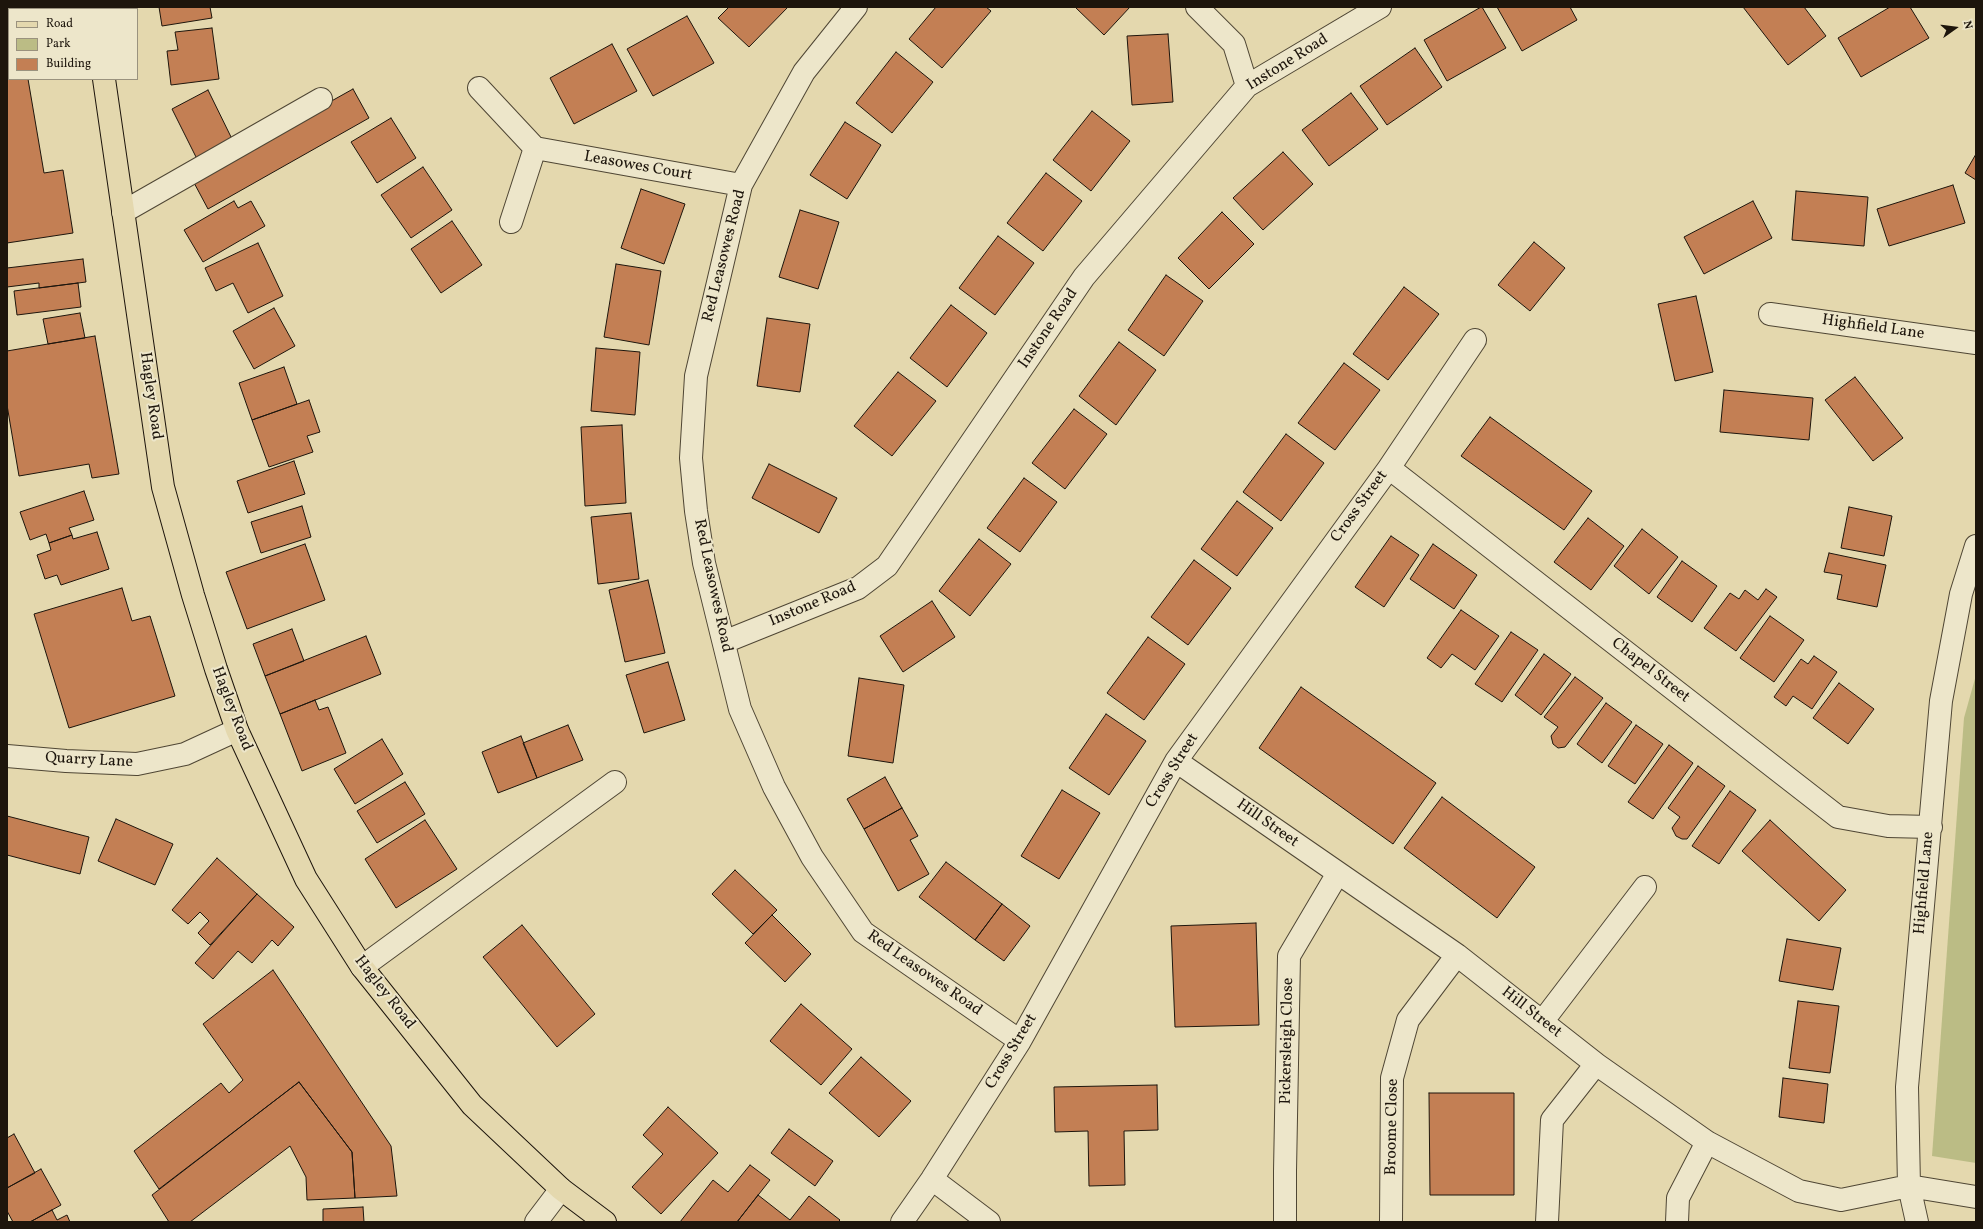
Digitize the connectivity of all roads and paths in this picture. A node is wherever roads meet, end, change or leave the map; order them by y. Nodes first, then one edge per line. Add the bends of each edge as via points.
1 (856, 7) edge
2 (1197, 7) edge
3 (1380, 7) edge
4 (104, 80) edge
5 (1247, 86) junction
6 (479, 88) dead end
7 (321, 99) dead end
8 (535, 148) junction
9 (741, 185) junction
10 (123, 212) junction
11 (511, 222) dead end
12 (1770, 314) dead end
13 (1475, 340) dead end
14 (1976, 343) edge
15 (1388, 468) junction
16 (1976, 546) edge
17 (724, 642) junction
18 (237, 730) junction
19 (7, 756) edge
20 (1176, 761) junction
21 (615, 782) dead end
22 (1931, 827) junction
23 (1338, 874) junction
24 (1646, 887) dead end
25 (1457, 955) junction
26 (362, 967) junction
27 (1542, 1022) junction
28 (1020, 1041) junction
29 (1596, 1064) junction
30 (1707, 1142) junction
31 (932, 1179) junction
32 (1909, 1186) junction
33 (561, 1189) junction
34 (1976, 1197) edge
35 (536, 1222) edge
36 (605, 1222) edge
37 (902, 1222) edge
38 (989, 1222) edge
39 (1285, 1222) edge
40 (1391, 1222) edge
41 (1547, 1222) edge
42 (1677, 1222) edge
43 (1917, 1222) edge

1 - 9 street, Red Leasowes Road via 804,72
2 - 5 street via 1234,44
3 - 5 street, Instone Road
4 - 10 main road, Hagley Road
5 - 17 street, Instone Road via 1084,277 887,566 858,588
6 - 8 street
7 - 10 street
8 - 9 street, Leasowes Court
8 - 11 street
9 - 17 street, Red Leasowes Road via 696,376 691,458 704,563
10 - 18 main road, Hagley Road via 163,487 216,669
12 - 14 street, Highfield Lane
13 - 15 street, Cross Street
15 - 20 street, Cross Street
15 - 22 street, Chapel Street via 1838,817 1888,826
16 - 22 street, Highfield Lane via 1961,594 1941,701
17 - 28 street, Red Leasowes Road via 740,709 774,787 812,857 863,932
18 - 19 street, Quarry Lane via 185,754 137,764
18 - 26 main road, Hagley Road via 306,879
20 - 23 street, Hill Street
20 - 28 street, Cross Street
21 - 26 street
22 - 32 street, Highfield Lane via 1907,1087
23 - 25 street, Hill Street
23 - 39 street, Pickersleigh Close via 1290,956
24 - 27 street
25 - 27 street, Hill Street
25 - 40 street, Broome Close via 1408,1020 1392,1078
26 - 33 main road, Hagley Road via 472,1105
27 - 29 street, Hill Street
28 - 31 street, Cross Street
29 - 30 street, Hill Street
29 - 41 street via 1552,1120
30 - 32 street, Hill Street via 1799,1191 1841,1200
30 - 42 street via 1678,1198
31 - 37 street, Cross Street
31 - 38 street
32 - 34 street
32 - 43 street, Highfield Lane
33 - 35 street
33 - 36 main road, Hagley Road

